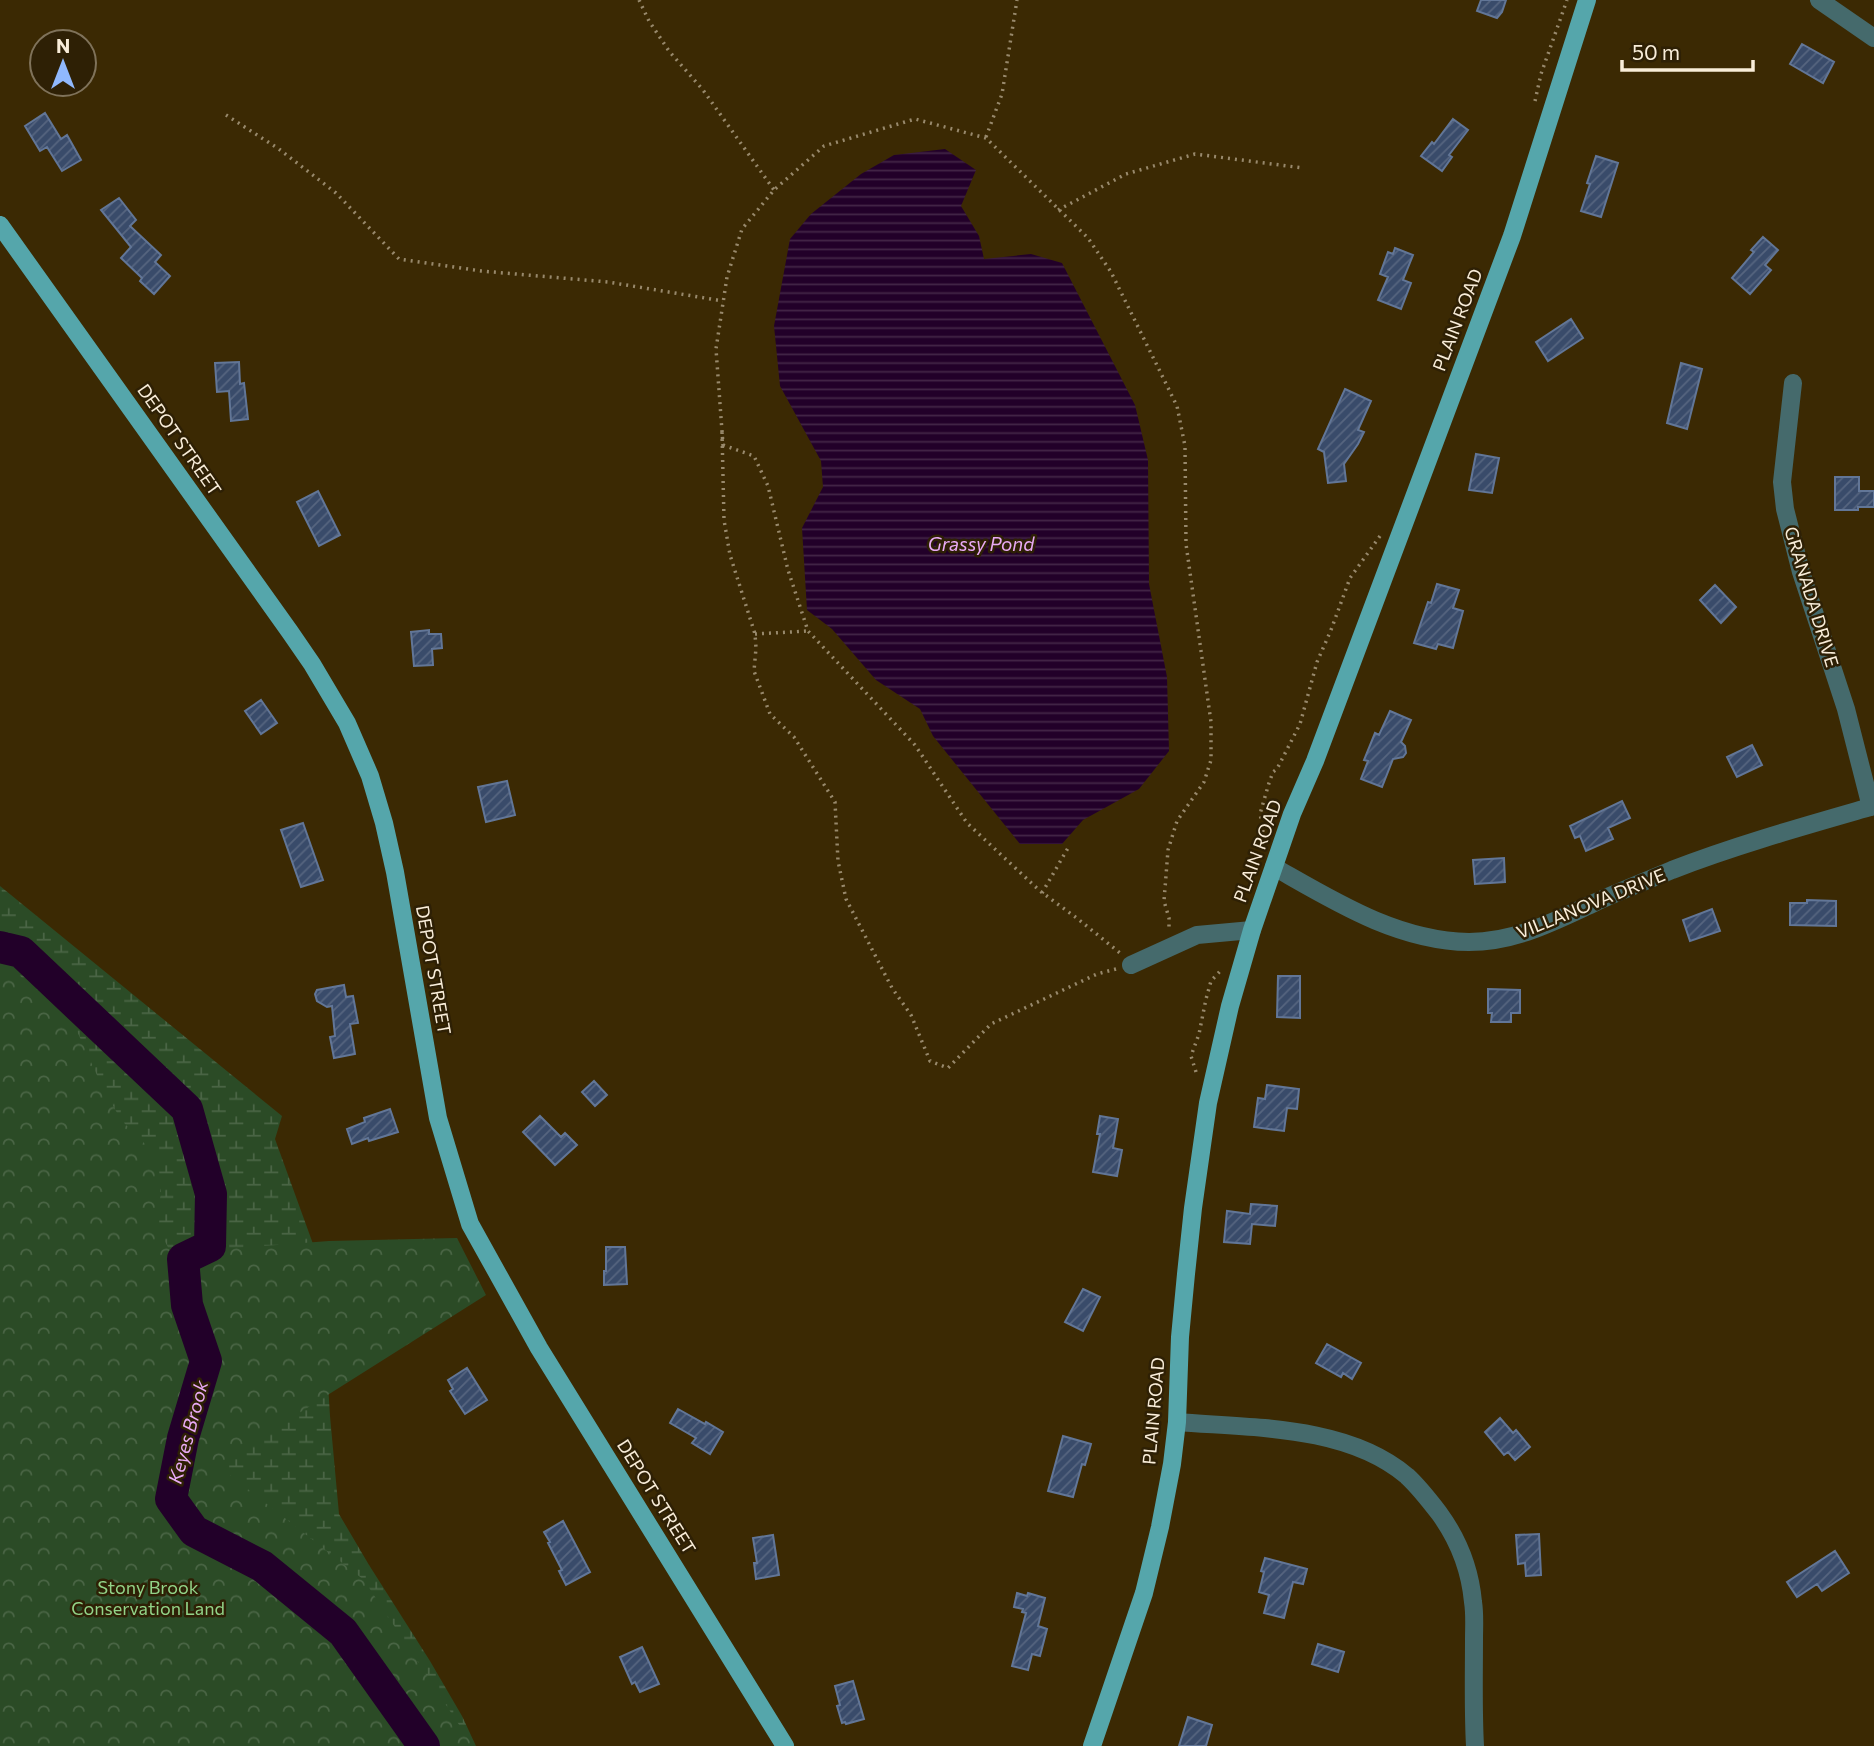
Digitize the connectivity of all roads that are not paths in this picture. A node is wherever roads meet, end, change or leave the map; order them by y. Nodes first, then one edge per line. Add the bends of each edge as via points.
1 (1587, 0) edge
2 (1819, 0) edge
3 (1874, 38) edge
4 (0, 225) edge
5 (1793, 383) dead end
6 (1872, 806) edge
7 (1273, 867) junction
8 (1252, 930) junction
9 (1131, 965) road end
10 (1177, 1422) junction
11 (785, 1746) edge
12 (1092, 1746) edge
13 (1475, 1746) edge

1 - 7 main road, PLAIN ROAD via 1512,236
2 - 3 street
4 - 11 main road, DEPOT STREET via 290,632 347,723 384,823 438,1118 470,1224 539,1348
5 - 6 street, GRANADA DRIVE via 1782,482 1785,509
6 - 7 street, VILLANOVA DRIVE via 1679,868 1550,925 1495,940 1441,939 1388,926
7 - 8 main road, PLAIN ROAD
8 - 9 street via 1196,935
8 - 10 main road, PLAIN ROAD via 1208,1103 1186,1274
10 - 12 main road, PLAIN ROAD via 1144,1593
10 - 13 street via 1327,1438 1383,1460 1407,1476 1448,1526 1469,1577 1474,1603

